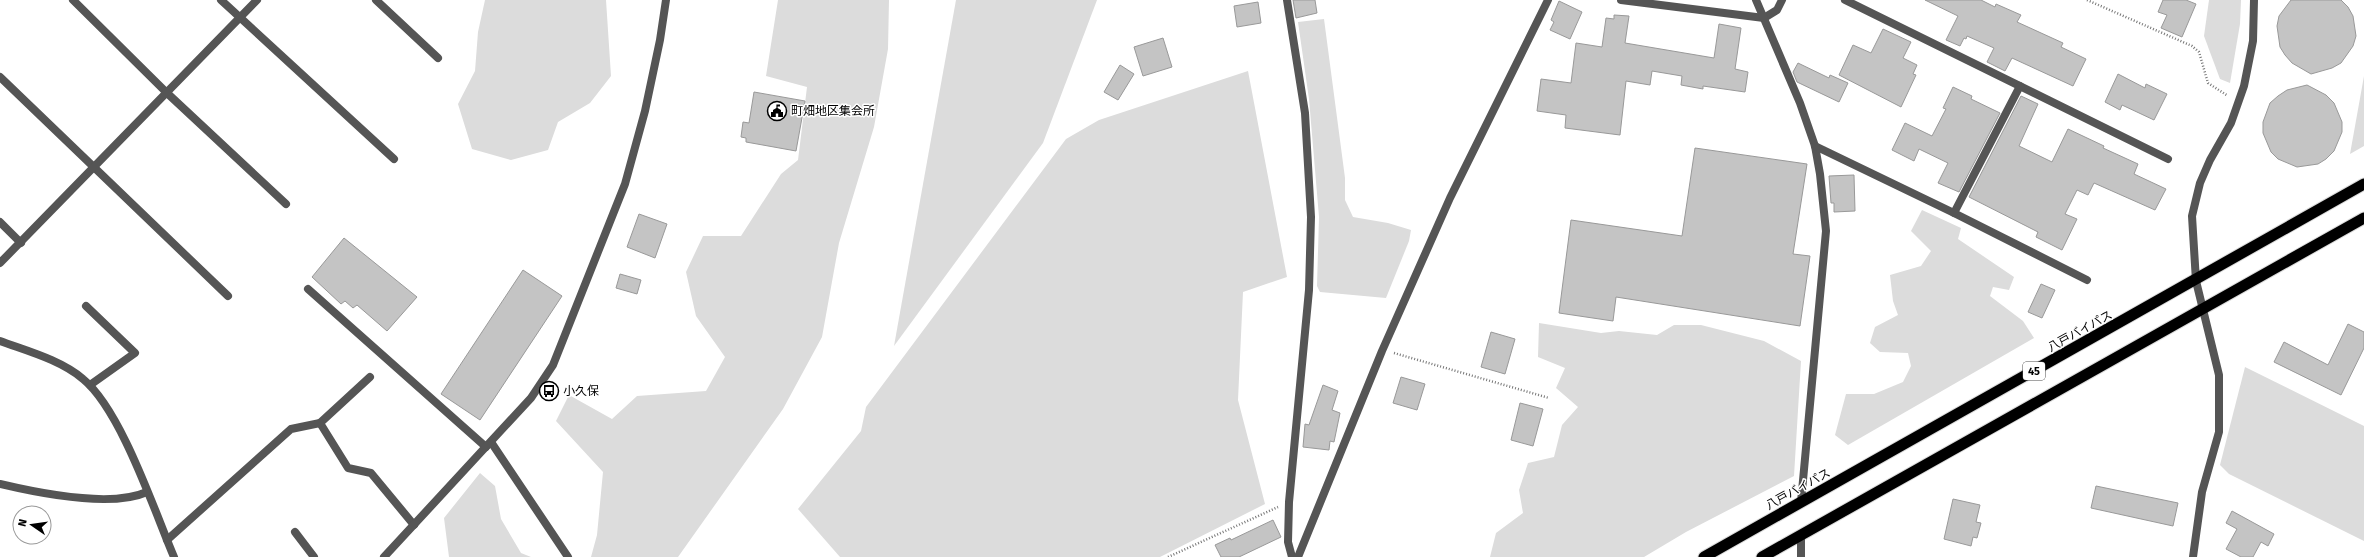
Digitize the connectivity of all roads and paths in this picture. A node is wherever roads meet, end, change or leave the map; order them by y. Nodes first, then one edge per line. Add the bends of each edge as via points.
1 (73, 0) edge
2 (222, 0) edge
3 (257, 0) edge
4 (376, 0) edge
5 (666, 0) edge
6 (1287, 0) edge
7 (1548, 0) edge
8 (1621, 0) edge
9 (1756, 0) edge
10 (1782, 0) edge
11 (1845, 0) edge
12 (2087, 0) edge
13 (2254, 0) edge
14 (240, 18) junction
15 (1764, 18) junction
16 (438, 58) dead end
17 (0, 77) edge
18 (2020, 86) junction
19 (167, 93) junction
20 (2239, 102) junction
21 (1815, 146) junction
22 (394, 159) dead end
23 (2168, 159) dead end
24 (95, 168) junction
25 (2364, 184) edge
26 (286, 204) dead end
27 (1954, 213) junction
28 (2364, 218) edge
29 (0, 222) edge
30 (21, 243) junction
31 (0, 263) edge
32 (2087, 280) dead end
33 (2196, 281) junction
34 (308, 289) dead end
35 (228, 296) dead end
36 (86, 306) dead end
37 (2202, 310) junction
38 (0, 341) edge
39 (1382, 351) junction
40 (370, 377) dead end
41 (90, 385) junction
42 (1549, 398) dead end
43 (320, 423) junction
44 (488, 445) junction
45 (0, 484) edge
46 (147, 492) junction
47 (1289, 502) junction
48 (1801, 502) junction
49 (414, 525) junction
50 (295, 532) dead end
51 (1801, 535) junction
52 (167, 540) junction
53 (174, 557) edge
54 (314, 557) edge
55 (384, 557) edge
56 (568, 557) edge
57 (1168, 557) edge
58 (1292, 557) edge
59 (1298, 557) edge
60 (1704, 557) edge
61 (1762, 557) edge
62 (1801, 557) edge
63 (2193, 557) edge

1 - 19 street
2 - 14 street
3 - 14 street
4 - 16 street
5 - 44 street via 645,111 625,184 568,331 553,365 531,398
6 - 47 street via 1305,113 1311,217 1309,290
7 - 39 street via 1450,198
8 - 15 street
9 - 15 street
10 - 15 street via 1777,10
11 - 18 street
12 - 20 path via 2192,46 2199,52 2208,83
13 - 20 street via 2253,41
14 - 19 street
14 - 22 street
15 - 21 street
17 - 24 street
18 - 23 street
18 - 27 street
19 - 24 street
19 - 26 street
20 - 33 street via 2200,183 2192,216
21 - 27 street
21 - 48 street via 1826,231
24 - 30 street
24 - 35 street
25 - 33 highway, 八戸バイパス / 45
27 - 32 street
28 - 37 highway, 45
29 - 30 street
30 - 31 street
33 - 37 street
33 - 48 highway, 八戸バイパス / 45
34 - 44 street
36 - 41 street via 135,353
37 - 51 highway, 45
37 - 63 street via 2220,375 2219,432 2202,492
38 - 41 street via 51,361 82,377
39 - 42 path
39 - 59 street
40 - 43 street
41 - 46 street via 112,417
43 - 49 street via 348,468 371,473
43 - 52 street via 291,429
44 - 49 street
44 - 56 street
45 - 46 street via 42,494 80,498 136,497
46 - 52 street
47 - 57 path
47 - 58 street via 1288,542
48 - 60 highway, 八戸バイパス / 45
49 - 55 street
50 - 54 street
51 - 61 highway, 45
51 - 62 street
52 - 53 street

